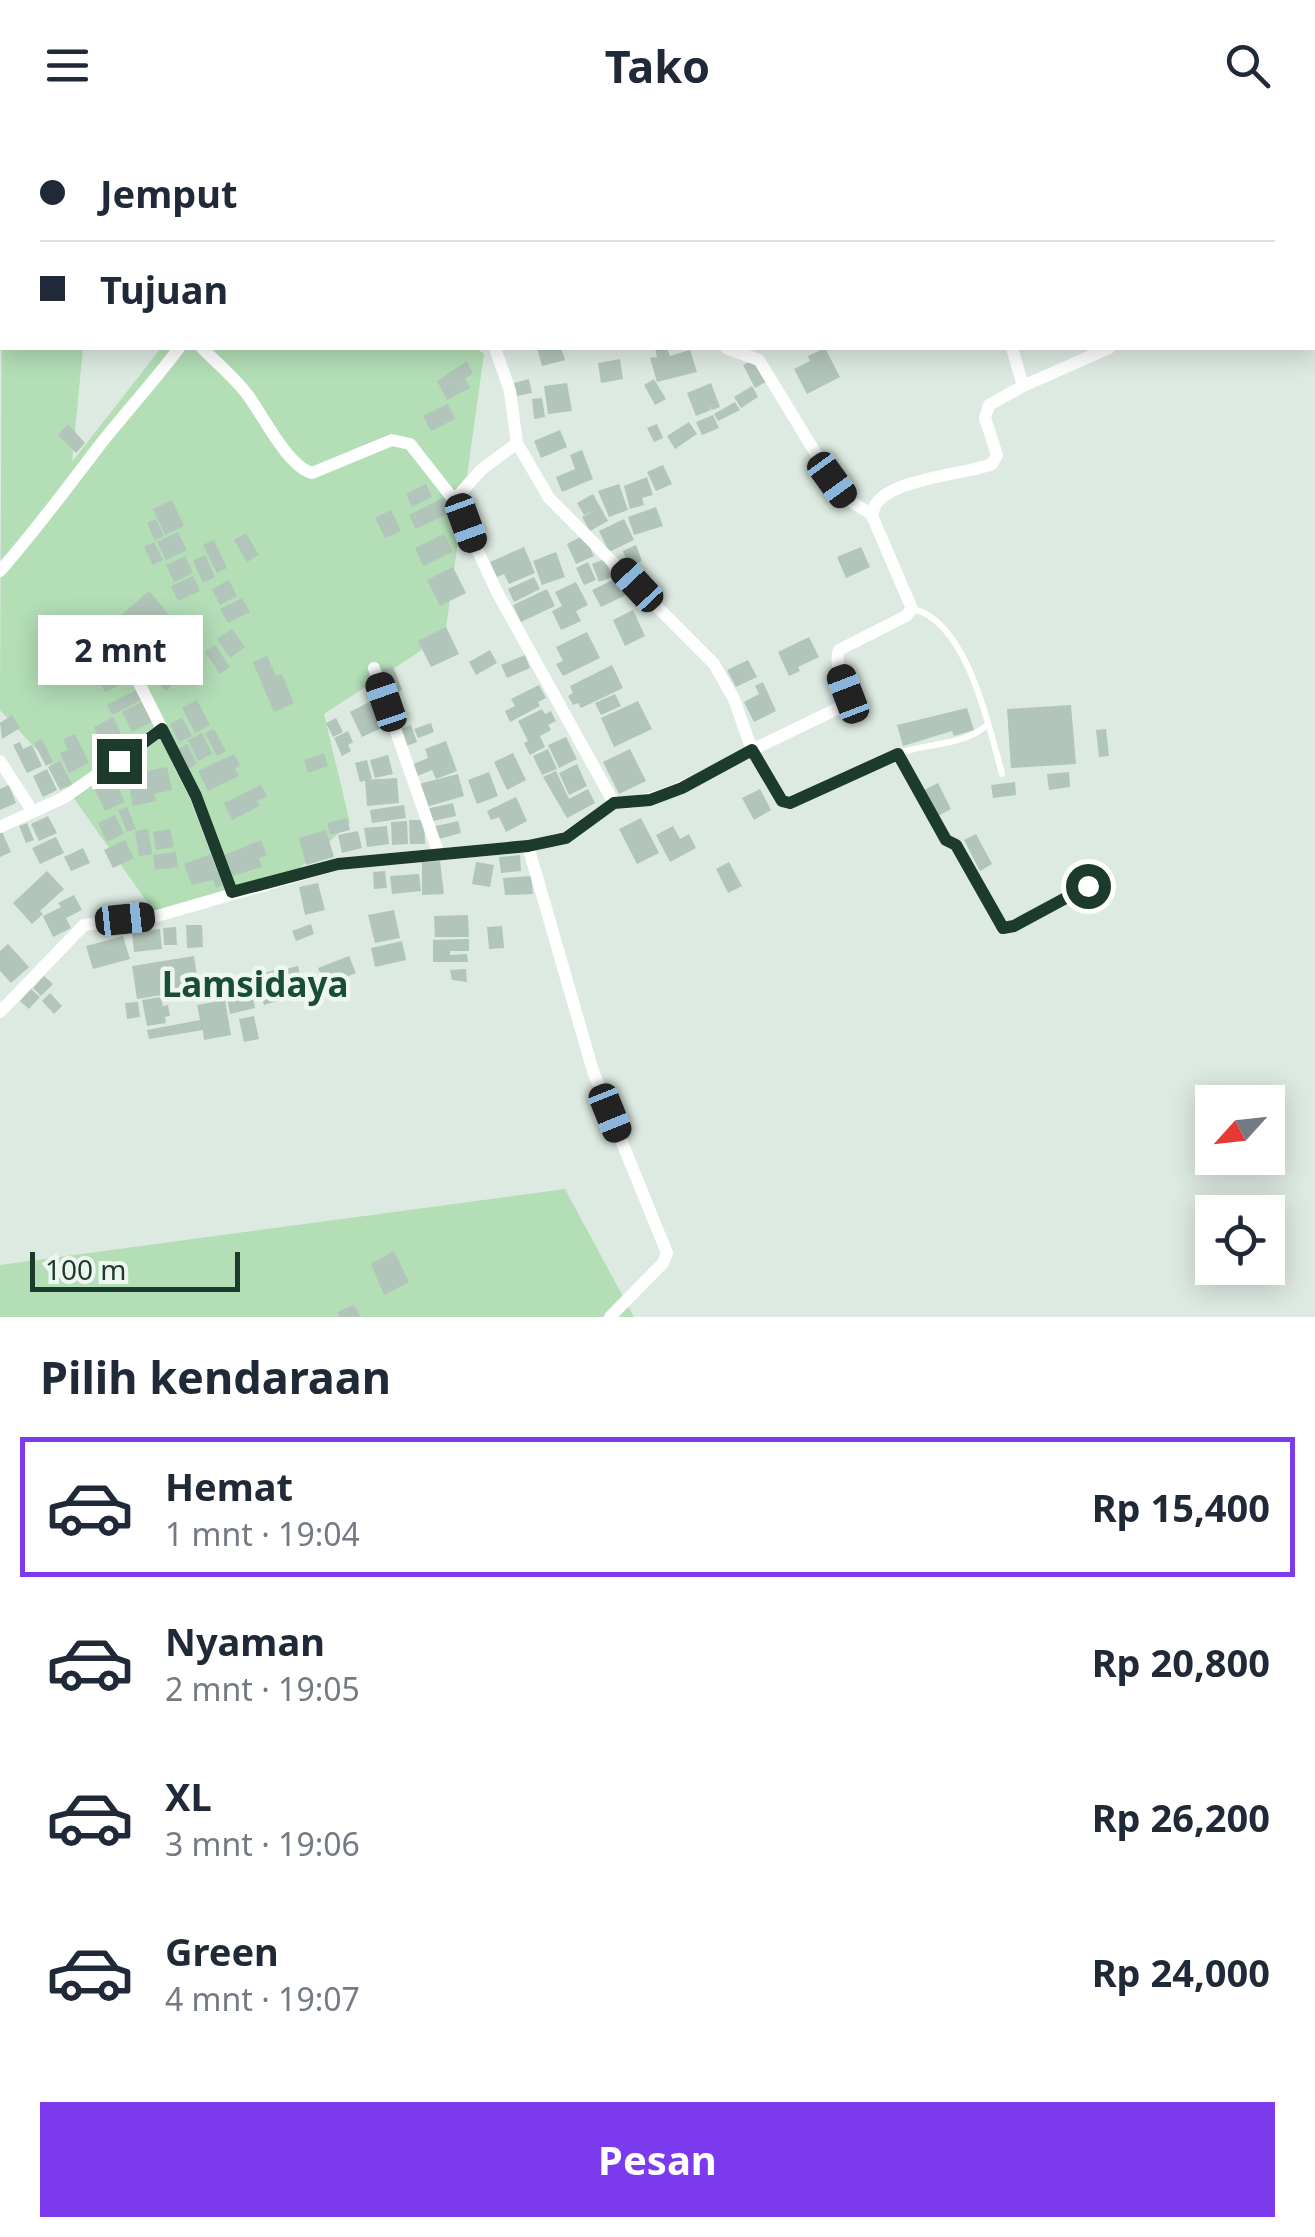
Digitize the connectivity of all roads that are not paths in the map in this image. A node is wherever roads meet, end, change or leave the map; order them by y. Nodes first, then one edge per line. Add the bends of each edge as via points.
1 (178, 350) edge
2 (204, 350) edge
3 (497, 350) edge
4 (732, 350) edge
5 (1013, 350) edge
6 (1104, 350) edge
7 (1023, 386) junction
8 (518, 443) junction
9 (454, 500) junction
10 (872, 514) junction
11 (0, 571) edge
12 (912, 609) junction
13 (374, 668) dead end
14 (134, 673) dead end
15 (987, 725) junction
16 (162, 729) junction
17 (752, 750) junction
18 (898, 754) junction
19 (0, 760) edge
20 (1002, 774) dead end
21 (614, 803) junction
22 (33, 812) junction
23 (0, 827) edge
24 (528, 846) junction
25 (438, 852) junction
26 (1088, 886) dead end
27 (232, 892) junction
28 (0, 1012) edge
29 (610, 1317) edge

1 - 11 street
2 - 9 street via 305,472 402,441
3 - 8 street
4 - 10 street via 759,360 844,498
5 - 7 street
6 - 7 street
7 - 10 street via 987,408 997,454 992,464 904,485 875,504
8 - 9 street
8 - 17 street via 549,498 714,664
9 - 21 street
10 - 12 street
12 - 15 lane via 933,616 949,632
12 - 17 street via 839,650 845,705
13 - 25 street
14 - 16 street
15 - 18 lane via 976,734
15 - 20 lane
16 - 22 street
16 - 27 street
17 - 18 lane via 782,801 790,803
17 - 21 street via 682,788
18 - 26 lane via 1003,928
19 - 22 street
21 - 24 street via 566,838
22 - 23 street
24 - 25 street
24 - 29 street via 593,1071 668,1256
25 - 27 street via 338,864
27 - 28 street via 157,916 84,924

